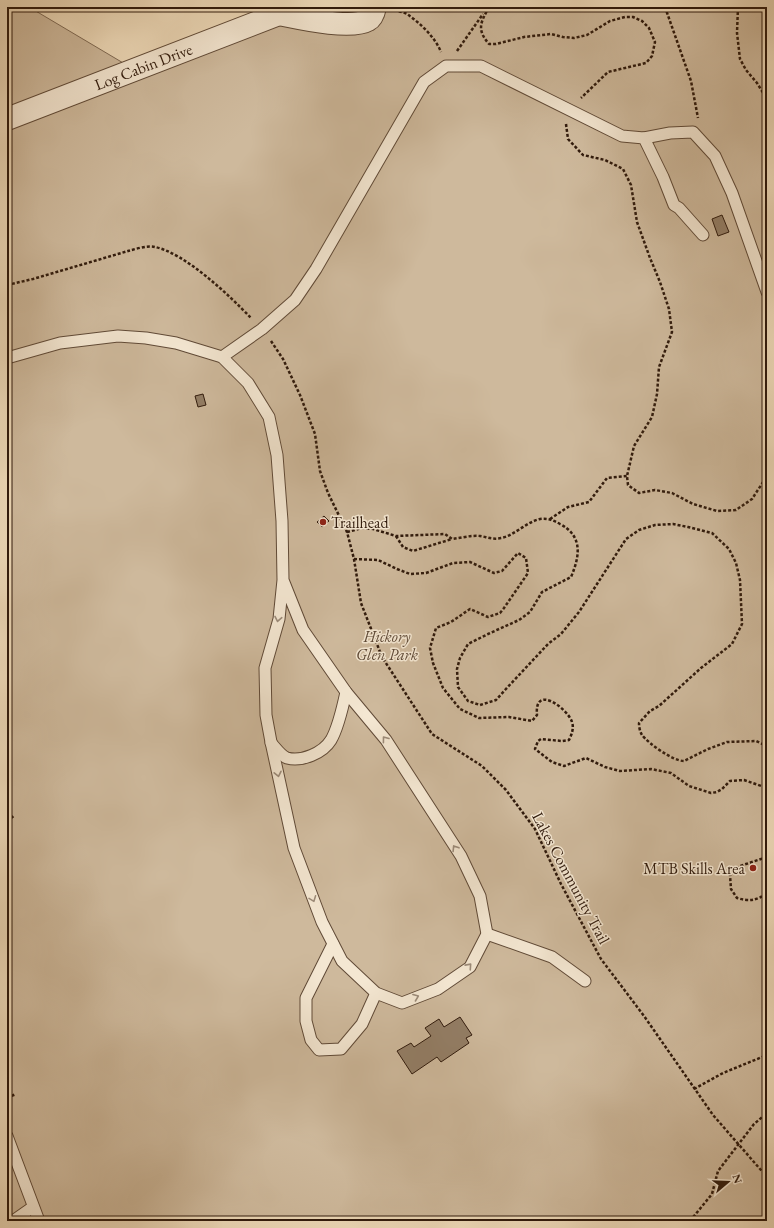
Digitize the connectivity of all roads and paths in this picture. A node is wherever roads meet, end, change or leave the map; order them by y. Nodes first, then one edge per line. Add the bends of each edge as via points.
1 (489, 7) edge
2 (665, 7) edge
3 (738, 7) edge
4 (383, 8) edge
5 (288, 11) edge
6 (446, 66) junction
7 (767, 99) edge
8 (571, 110) junction
9 (7, 119) edge
10 (644, 138) junction
11 (698, 138) junction
12 (703, 235) dead end
13 (7, 285) edge
14 (767, 292) edge
15 (262, 329) junction
16 (222, 356) junction
17 (7, 358) edge
18 (627, 476) junction
19 (767, 476) edge
20 (550, 519) junction
21 (347, 532) junction
22 (396, 536) junction
23 (452, 539) junction
24 (354, 559) junction
25 (283, 580) junction
26 (346, 692) junction
27 (271, 742) junction
28 (767, 746) edge
29 (767, 788) edge
30 (16, 815) dead end
31 (7, 820) edge
32 (767, 858) edge
33 (767, 894) edge
34 (487, 934) junction
35 (333, 944) junction
36 (585, 981) dead end
37 (376, 993) junction
38 (767, 1055) edge
39 (694, 1088) junction
40 (16, 1094) dead end
41 (7, 1098) edge
42 (767, 1113) edge
43 (7, 1136) edge
44 (737, 1145) junction
45 (767, 1177) edge
46 (33, 1207) junction
47 (12, 1221) edge
48 (39, 1221) edge
49 (690, 1221) edge

1 - 6 path
1 - 8 path via 481,22 483,38 489,44 551,34 574,38 587,36 610,22 625,17 642,21 649,28 655,42 652,56 646,63 608,72
2 - 11 path via 691,81 699,121
3 - 7 path via 740,59
4 - 5 street, Log Cabin Drive via 374,12 369,20 357,24 340,23
4 - 6 path via 406,13 427,31 438,46
5 - 9 street, Log Cabin Drive
6 - 8 lane via 480,66
6 - 15 lane via 424,82 316,269 295,300
8 - 10 lane via 622,136
8 - 18 path via 566,124 568,139 583,155 605,160 623,168 631,185 637,222 660,282 672,332 659,367 652,417 634,446
10 - 11 lane via 693,132
10 - 12 lane via 674,205
11 - 14 lane via 715,156 732,193
13 - 15 path, Lakes Community Trail via 128,250 155,247 181,257
15 - 16 lane
15 - 21 path, Lakes Community Trail via 284,359 300,394 315,434 320,471
16 - 17 lane via 176,343 118,336 60,343
16 - 25 lane via 248,383 269,416 277,455
18 - 19 path via 628,485 639,493 655,490 672,493 693,504 717,511 736,510 752,499
18 - 20 path via 607,478 588,502 568,507
20 - 23 path via 538,520 502,538 480,536
20 - 28 path via 569,528 576,541 578,552 571,577 542,592 530,612 519,620 468,644 457,669 458,687 468,701 480,705 496,700 548,644 561,634 579,612 626,540 639,530 655,525 673,524 712,533 729,549 740,580 742,624 732,644 638,723 641,734 668,756 681,761 727,742 756,741
21 - 22 path via 362,528
21 - 24 path, Lakes Community Trail
22 - 23 path via 446,534
22 - 23 path via 403,547 413,551
24 - 29 path via 378,560 410,574 426,572 453,563 470,562 494,573 502,571 518,553 526,558 528,573 500,613 488,617 470,609 451,622 436,628 430,648 433,663 443,688 460,709 479,718 509,717 532,721 537,715 536,707 539,701 549,699 572,721 569,740 538,741 535,749 552,762 564,766 586,758 620,771 651,769 671,773 689,786 711,793 722,790 730,781 744,780
24 - 39 path, Lakes Community Trail via 361,604 382,657 432,734 482,766 506,790 535,829 601,958
25 - 26 lane via 303,630
25 -> 27 lane via 279,619 264,668 266,715
26 - 27 lane via 341,715 331,740 314,754 299,759 286,757
34 -> 26 lane via 480,896 461,856 386,740
27 -> 35 lane via 294,848
30 - 31 path
32 - 33 path via 740,866 730,875 732,889 737,898 748,901
34 - 36 lane via 552,957
37 -> 34 lane via 402,1002 438,989 470,967
35 - 37 lane via 342,962
35 - 37 lane via 306,998 306,1022 311,1040 319,1050 341,1048 362,1024
38 - 39 path via 722,1073
39 - 44 path, Lakes Community Trail
40 - 41 path
42 - 44 path
43 - 46 lane
44 - 45 path, Lakes Community Trail
44 - 49 path via 718,1171 712,1194
46 - 47 lane
46 - 48 lane

